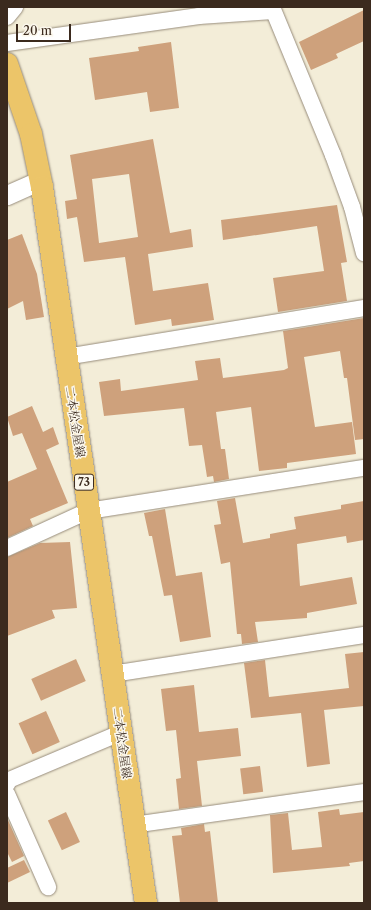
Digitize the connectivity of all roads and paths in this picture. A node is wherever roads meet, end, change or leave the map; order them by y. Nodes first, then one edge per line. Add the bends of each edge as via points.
1 (15, 7) edge
2 (272, 9) edge
3 (7, 17) edge
4 (7, 43) edge
5 (7, 64) edge
6 (40, 180) junction
7 (7, 195) edge
8 (364, 253) edge
9 (364, 308) edge
10 (65, 357) junction
11 (364, 468) edge
12 (88, 511) junction
13 (7, 548) edge
14 (364, 635) edge
15 (112, 674) junction
16 (120, 733) junction
17 (7, 784) edge
18 (364, 792) edge
19 (7, 794) edge
20 (133, 825) junction
21 (48, 887) dead end
22 (146, 903) edge

1 - 3 street
2 - 4 street via 199,16
2 - 8 street via 333,155 352,207
5 - 6 main road, 二本松金屋線 / 73 via 31,134
6 - 7 street
6 - 10 main road, 二本松金屋線 / 73
9 - 10 street
10 - 12 main road, 二本松金屋線 / 73
11 - 12 street
12 - 13 street
12 - 15 main road, 二本松金屋線 / 73
14 - 15 street
15 - 16 main road, 二本松金屋線 / 73
16 - 17 street via 9,780
16 - 20 main road, 二本松金屋線 / 73
18 - 20 street
19 - 21 street
20 - 22 main road, 二本松金屋線 / 73

